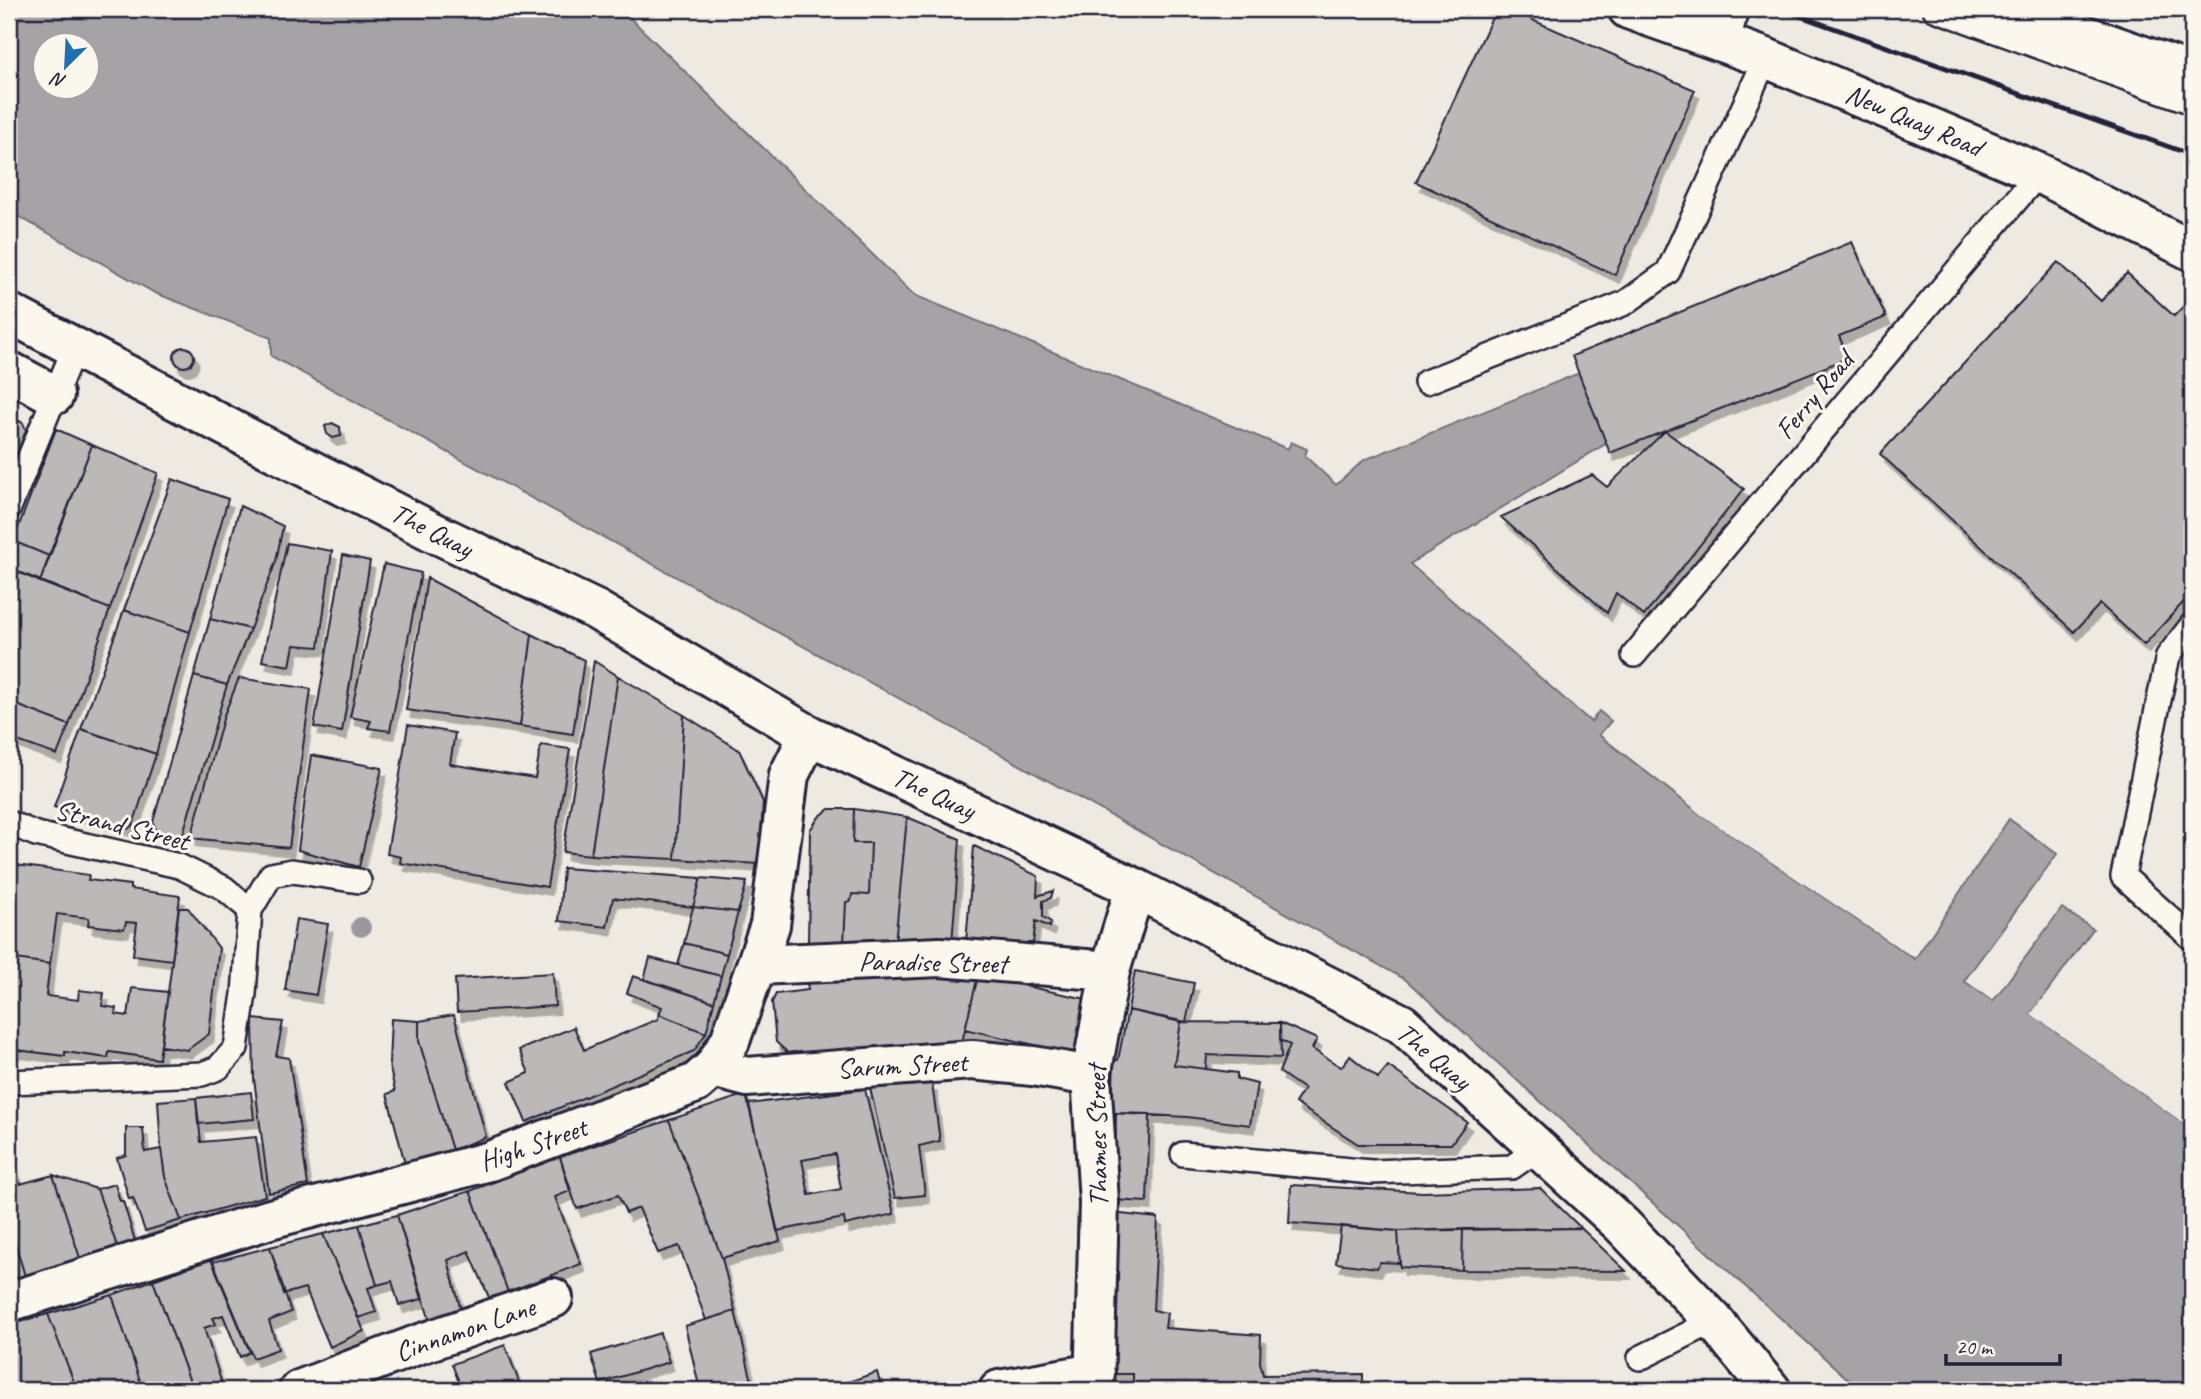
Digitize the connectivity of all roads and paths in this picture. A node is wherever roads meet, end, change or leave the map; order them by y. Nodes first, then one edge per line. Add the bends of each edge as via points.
1 (1628, 9) edge
2 (1936, 9) edge
3 (2010, 9) edge
4 (1725, 25) edge
5 (1766, 58) junction
6 (2192, 73) edge
7 (2192, 102) edge
8 (2039, 173) junction
9 (2192, 251) edge
10 (9, 313) edge
11 (75, 346) junction
12 (9, 371) edge
13 (1426, 382) dead end
14 (54, 395) junction
15 (9, 508) edge
16 (2192, 625) edge
17 (1634, 655) dead end
18 (809, 735) junction
19 (9, 823) edge
20 (359, 881) dead end
21 (1135, 888) junction
22 (250, 910) junction
23 (2192, 937) edge
24 (757, 965) junction
25 (1110, 971) junction
26 (713, 1068) junction
27 (1091, 1076) junction
28 (9, 1082) edge
29 (1539, 1148) junction
30 (1183, 1154) dead end
31 (553, 1298) dead end
32 (9, 1302) edge
33 (1714, 1321) junction
34 (1640, 1358) dead end
35 (1094, 1381) edge
36 (299, 1390) edge
37 (999, 1390) edge
38 (1771, 1390) edge

1 - 4 street, New Quay Road
2 - 7 lane
3 - 6 street
4 - 5 street, New Quay Road
5 - 8 street, New Quay Road
5 - 13 lane via 1668,272 1625,303
8 - 9 street, New Quay Road
8 - 17 lane, Ferry Road
10 - 11 street, The Quay
11 - 14 lane
11 - 18 street, The Quay via 431,531 596,610
12 - 14 street
14 - 15 lane
16 - 23 lane via 2168,656 2123,876
18 - 21 street, The Quay
18 - 24 street, High Street via 789,775 770,925
19 - 22 lane, Strand Street via 36,834 179,866 224,888
20 - 22 lane via 292,870 271,875
21 - 25 street, Thames Street
21 - 29 street, The Quay via 1402,1024
22 - 28 lane via 236,1048 218,1068 202,1073
24 - 25 street, Paradise Street via 940,957
24 - 26 street, High Street via 730,1041
25 - 27 street, Thames Street
26 - 27 street, Sarum Street via 747,1077 972,1060
26 - 32 street, High Street via 696,1083 490,1161 270,1219
27 - 35 street, Thames Street via 1099,1202
29 - 30 lane via 1512,1167 1371,1172
29 - 33 street, The Quay via 1622,1225
31 - 36 street, Cinnamon Lane
33 - 34 lane
33 - 38 street, The Quay
35 - 37 street

